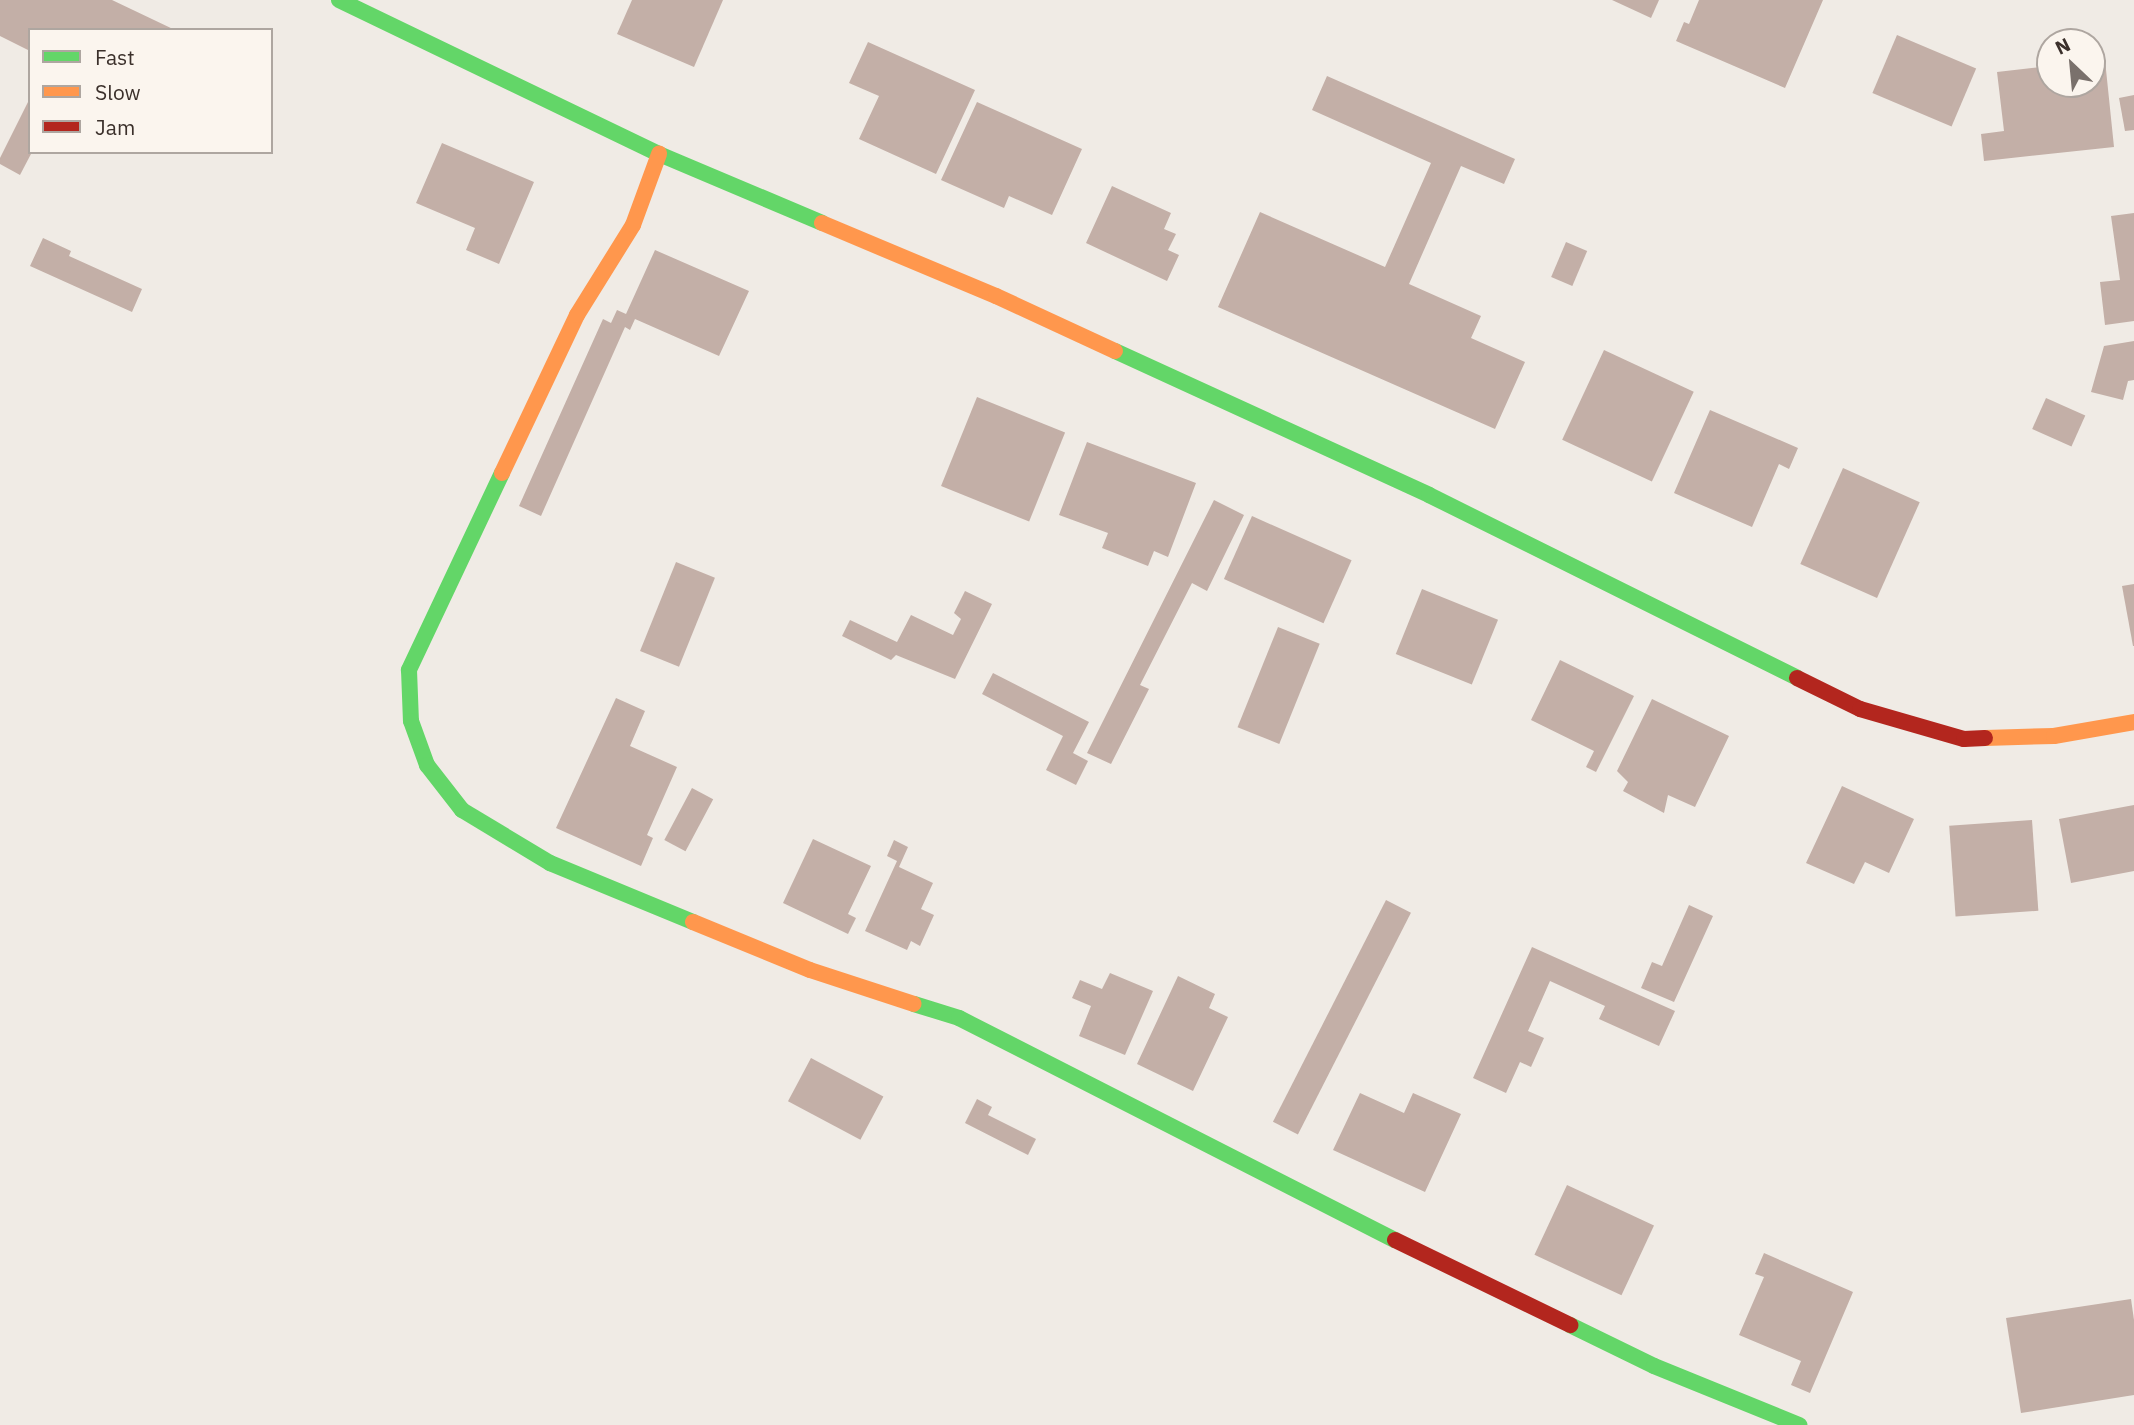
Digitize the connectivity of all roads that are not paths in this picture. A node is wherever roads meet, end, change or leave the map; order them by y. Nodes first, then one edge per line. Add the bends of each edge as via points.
1 (339, 0) edge
2 (659, 154) junction
3 (2134, 722) edge
4 (1799, 1425) edge

1 - 2 street
2 - 3 street via 996,296 1417,489 1860,709 1964,739 2053,736
2 - 4 street via 633,225 577,315 409,670 411,721 427,765 462,810 550,863 810,970 959,1018 1313,1200 1617,1348

